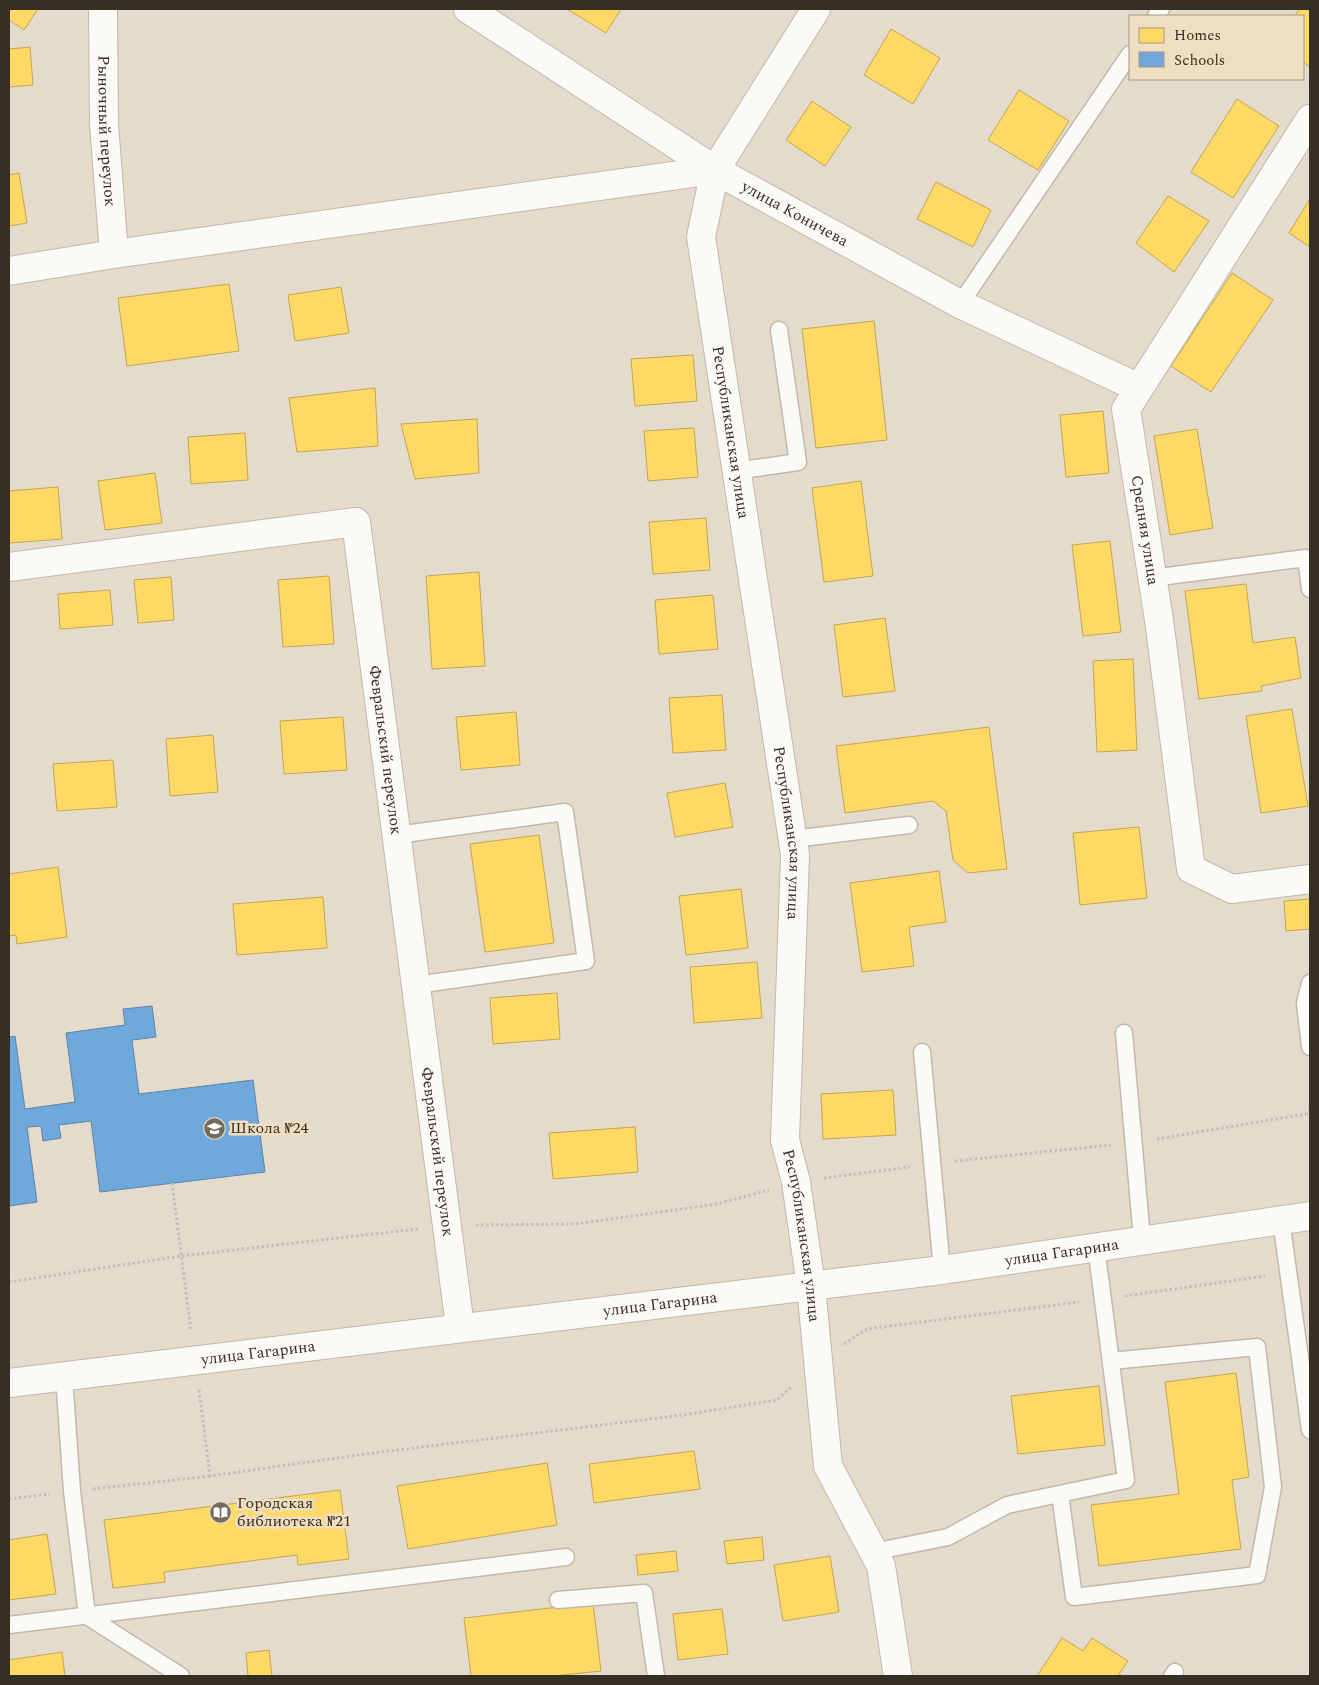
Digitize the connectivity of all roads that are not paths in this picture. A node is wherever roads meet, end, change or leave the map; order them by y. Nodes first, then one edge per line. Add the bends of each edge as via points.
1 (103, 9) edge
2 (468, 9) edge
3 (816, 9) edge
4 (1129, 55) edge
5 (1310, 119) edge
6 (715, 170) junction
7 (114, 254) junction
8 (9, 271) edge
9 (960, 304) junction
10 (779, 330) dead end
11 (1139, 388) junction
12 (736, 471) junction
13 (9, 567) edge
14 (1152, 578) junction
15 (1310, 589) edge
16 (908, 825) dead end
17 (397, 835) junction
18 (793, 839) junction
19 (1310, 879) edge
20 (1310, 983) edge
21 (416, 985) junction
22 (1124, 1032) dead end
23 (1310, 1047) edge
24 (922, 1052) dead end
25 (1310, 1216) edge
26 (1281, 1220) junction
27 (1142, 1239) junction
28 (1096, 1246) junction
29 (942, 1270) junction
30 (811, 1286) junction
31 (460, 1327) junction
32 (1111, 1361) junction
33 (64, 1376) junction
34 (9, 1383) edge
35 (1310, 1430) edge
36 (1060, 1494) junction
37 (874, 1552) junction
38 (566, 1557) dead end
39 (558, 1600) dead end
40 (87, 1616) junction
41 (9, 1624) edge
42 (182, 1676) edge
43 (656, 1676) edge
44 (898, 1676) edge

1 - 7 street, Рыночный переулок via 104,124
2 - 6 street, улица Коничева
3 - 6 street, Республиканская улица
4 - 9 lane
5 - 11 street, Средняя улица
6 - 7 street
6 - 9 street, улица Коничева
6 - 12 street, Республиканская улица via 701,237
7 - 8 street
9 - 11 street, улица Коничева
10 - 12 lane via 798,462
11 - 14 street, Средняя улица via 1126,409
12 - 18 street, Республиканская улица
13 - 17 street, Февральский переулок via 356,522
14 - 15 lane via 1306,558
14 - 19 street, Средняя улица via 1191,869 1232,889
16 - 18 lane
17 - 21 street, Февральский переулок
17 - 21 lane via 565,812 586,961
18 - 30 street, Республиканская улица via 785,1140 796,1182
20 - 23 lane via 1305,1003
21 - 31 street, Февральский переулок
22 - 27 lane
24 - 29 lane
25 - 26 street, улица Гагарина
26 - 27 street, улица Гагарина
26 - 35 lane
27 - 28 street, улица Гагарина
28 - 29 street, улица Гагарина
28 - 32 lane
29 - 30 street, улица Гагарина
30 - 31 street, улица Гагарина
30 - 37 street, Республиканская улица via 828,1466
31 - 33 street, улица Гагарина
32 - 36 lane via 1126,1480
32 - 36 lane via 1257,1347 1273,1487 1256,1574 1074,1597
33 - 34 street, улица Гагарина
33 - 40 lane via 72,1492
36 - 37 lane via 1006,1505 948,1537
37 - 44 street, Республиканская улица via 881,1566
38 - 40 lane
39 - 43 lane via 644,1593
40 - 41 lane
40 - 42 lane

